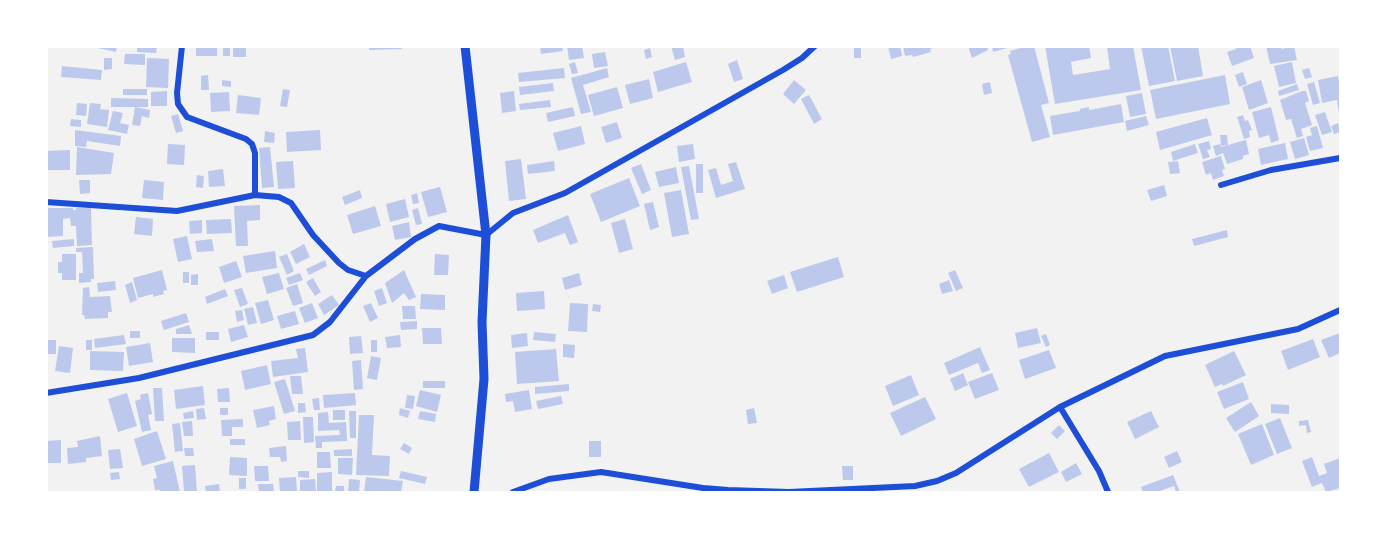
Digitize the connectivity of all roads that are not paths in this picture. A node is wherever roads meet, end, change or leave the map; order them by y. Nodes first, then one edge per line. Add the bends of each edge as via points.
1 (182, 46) edge
2 (465, 46) edge
3 (814, 46) edge
4 (1341, 158) edge
5 (1221, 185) dead end
6 (255, 195) junction
7 (46, 202) edge
8 (486, 235) junction
9 (366, 276) junction
10 (1341, 310) edge
11 (46, 393) edge
12 (1060, 407) junction
13 (474, 492) edge
14 (513, 492) edge
15 (789, 492) edge
16 (1108, 492) edge

1 - 6 street via 178,104 188,117 252,144
2 - 8 highway
3 - 8 street via 783,70 565,193 513,213
4 - 5 street via 1271,170
6 - 7 street via 177,211
6 - 9 street via 279,197 291,204 339,263
8 - 9 street via 440,226 415,239
8 - 13 highway via 484,379
9 - 11 street via 330,322 313,335 140,378
10 - 12 street via 1298,329 1165,356
12 - 15 street via 937,481 915,486
12 - 16 street
14 - 15 street via 549,479 601,472 702,488

